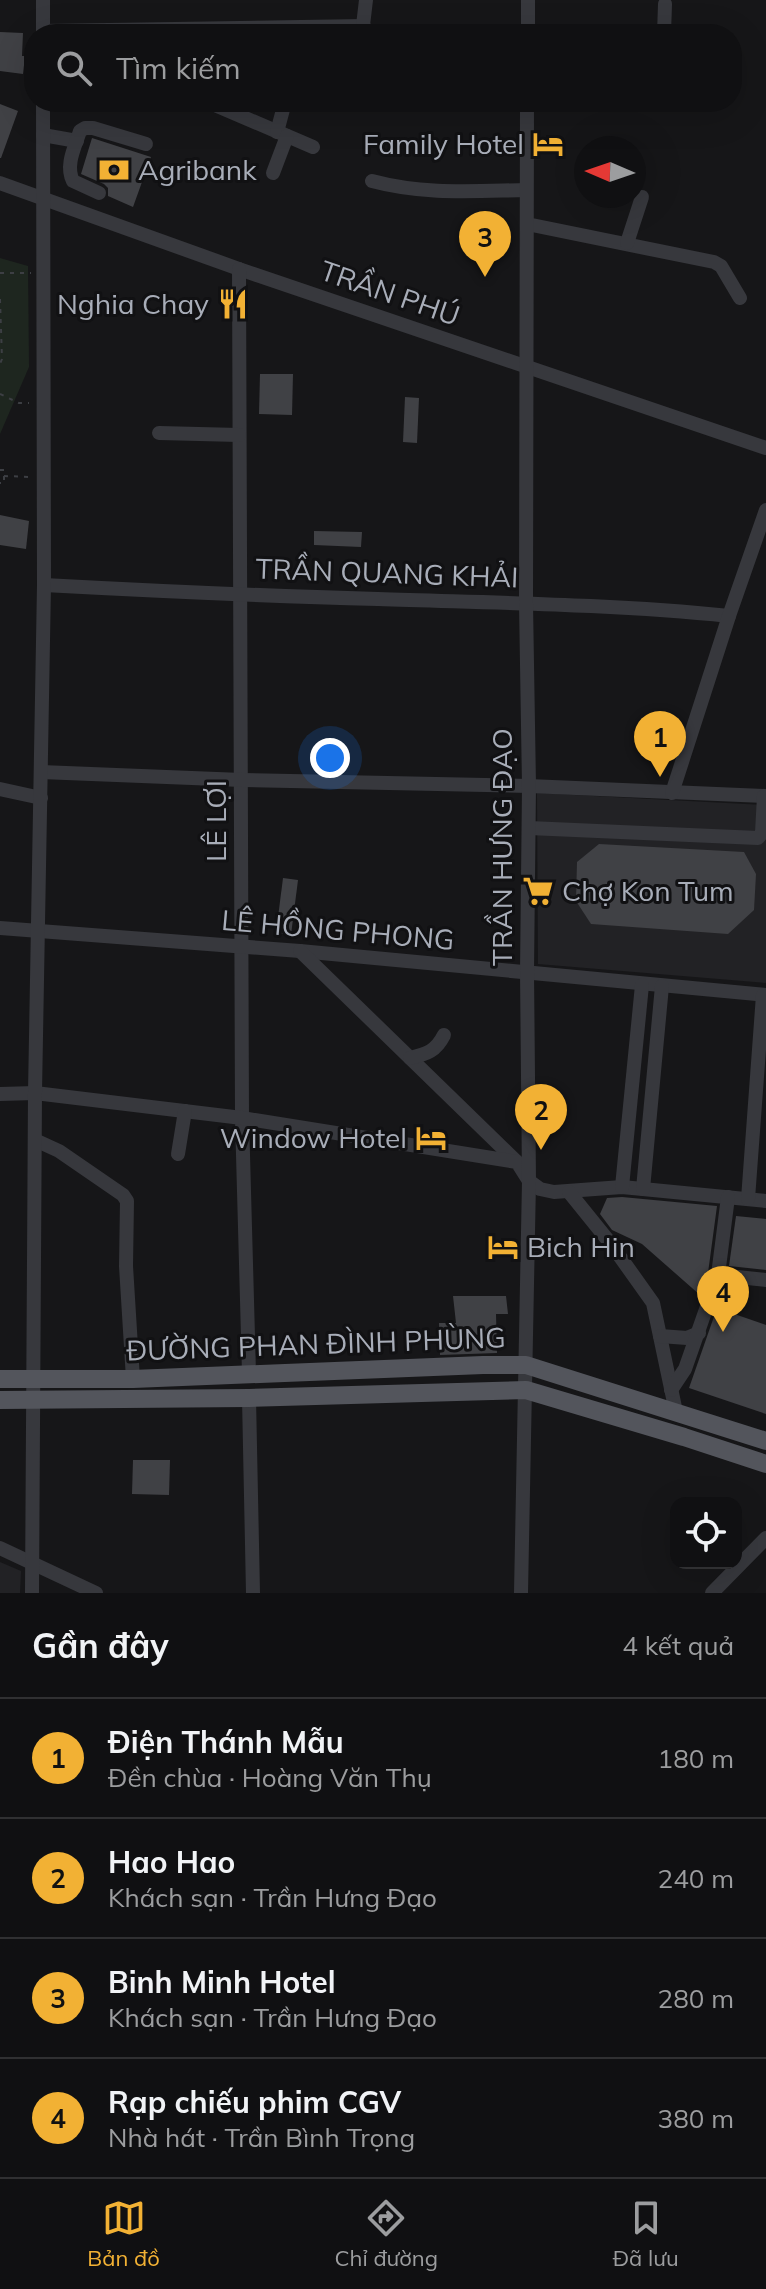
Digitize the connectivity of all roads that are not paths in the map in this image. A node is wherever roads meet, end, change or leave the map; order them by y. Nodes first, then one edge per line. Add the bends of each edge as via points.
1 (43, 0) edge
2 (366, 0) edge
3 (528, 0) edge
4 (665, 4) dead end
5 (43, 24) edge
6 (364, 24) edge
7 (528, 24) edge
8 (664, 24) edge
9 (43, 112) edge
10 (231, 112) edge
11 (284, 112) edge
12 (527, 112) edge
13 (282, 134) junction
14 (43, 135) junction
15 (77, 141) junction
16 (146, 144) dead end
17 (313, 147) dead end
18 (273, 173) dead end
19 (372, 181) dead end
20 (0, 183) edge
21 (526, 190) junction
22 (99, 193) dead end
23 (43, 197) junction
24 (638, 208) edge
25 (527, 224) junction
26 (627, 243) junction
27 (239, 269) junction
28 (740, 298) dead end
29 (526, 366) junction
30 (159, 433) dead end
31 (239, 435) junction
32 (766, 448) edge
33 (766, 510) edge
34 (44, 585) junction
35 (240, 595) junction
36 (526, 603) junction
37 (729, 616) junction
38 (41, 772) junction
39 (242, 780) junction
40 (529, 786) junction
41 (0, 789) edge
42 (672, 793) junction
43 (765, 796) edge
44 (41, 798) junction
45 (529, 828) junction
46 (0, 928) edge
47 (37, 932) junction
48 (242, 947) junction
49 (300, 951) junction
50 (527, 972) junction
51 (642, 985) junction
52 (662, 986) junction
53 (764, 995) edge
54 (444, 1035) dead end
55 (410, 1058) junction
56 (35, 1093) junction
57 (0, 1094) edge
58 (185, 1111) junction
59 (242, 1118) junction
60 (35, 1140) junction
61 (178, 1154) dead end
62 (517, 1162) junction
63 (529, 1181) junction
64 (622, 1187) junction
65 (643, 1189) junction
66 (569, 1192) junction
67 (728, 1197) junction
68 (748, 1199) junction
69 (766, 1201) edge
70 (718, 1275) junction
71 (766, 1280) edge
72 (699, 1333) junction
73 (660, 1336) junction
74 (526, 1365) junction
75 (249, 1373) junction
76 (0, 1379) edge
77 (34, 1379) junction
78 (133, 1379) junction
79 (526, 1390) junction
80 (671, 1390) junction
81 (249, 1398) junction
82 (0, 1400) edge
83 (34, 1400) junction
84 (676, 1412) junction
85 (766, 1441) edge
86 (766, 1464) edge
87 (766, 1538) edge
88 (0, 1548) edge
89 (33, 1563) junction
90 (32, 1593) edge
91 (96, 1593) edge
92 (253, 1593) edge
93 (521, 1593) edge
94 (712, 1593) edge

1 - 5 street
2 - 6 street
3 - 7 street
4 - 8 street
9 - 14 street
10 - 13 street
11 - 13 street
12 - 21 street, TRẦN HƯNG ĐẠO
13 - 17 street
13 - 18 street
14 - 15 street
14 - 23 street
15 - 16 street via 80,131 93,128
15 - 22 street via 70,174 73,181
19 - 21 street via 427,191
20 - 23 street, TRẦN PHÚ
21 - 25 street, TRẦN HƯNG ĐẠO
23 - 27 street, TRẦN PHÚ
23 - 34 street
24 - 26 street
25 - 26 street
25 - 29 street, TRẦN HƯNG ĐẠO
26 - 28 street via 714,262
27 - 29 street, TRẦN PHÚ
27 - 31 street, LÊ LỢI
29 - 32 street, TRẦN PHÚ
29 - 36 street, TRẦN HƯNG ĐẠO
30 - 31 street
31 - 35 street, LÊ LỢI
33 - 37 street
34 - 35 street, TRẦN QUANG KHẢI
34 - 38 street
35 - 36 street, TRẦN QUANG KHẢI
35 - 39 street, LÊ LỢI
36 - 37 street, TRẦN QUANG KHẢI
36 - 40 street, TRẦN HƯNG ĐẠO
37 - 42 street
38 - 39 street
38 - 44 street
39 - 40 street
39 - 48 street, LÊ LỢI
40 - 42 street
40 - 45 street, TRẦN HƯNG ĐẠO
41 - 44 street
42 - 43 street
43 - 45 street via 758,838
44 - 47 street
45 - 50 street, TRẦN HƯNG ĐẠO
46 - 47 street, LÊ HỒNG PHONG
47 - 48 street, LÊ HỒNG PHONG
47 - 56 street
48 - 49 street, LÊ HỒNG PHONG
48 - 59 street, LÊ LỢI
49 - 50 street, LÊ HỒNG PHONG
49 - 55 street
50 - 51 street, LÊ HỒNG PHONG
50 - 63 street, TRẦN HƯNG ĐẠO
51 - 52 street, LÊ HỒNG PHONG
51 - 64 street
52 - 53 street, LÊ HỒNG PHONG
52 - 65 street
53 - 68 street
54 - 55 street via 434,1050
55 - 62 street
56 - 57 street
56 - 58 street
56 - 60 street
58 - 59 street
58 - 61 street
59 - 62 street
59 - 75 street, LÊ LỢI
60 - 77 street
60 - 78 street via 59,1151 127,1201
62 - 63 street
63 - 66 street via 540,1189
63 - 74 street, TRẦN HƯNG ĐẠO
64 - 65 street
64 - 66 street
65 - 67 street
66 - 73 street via 653,1303
67 - 68 street
67 - 70 street
68 - 69 street
70 - 71 street
70 - 72 street
72 - 73 street via 687,1338
72 - 80 street
73 - 80 street
74 - 75 main road, ĐƯỜNG PHAN ĐÌNH PHÙNG
74 - 79 street, TRẦN HƯNG ĐẠO
74 - 84 main road, ĐƯỜNG PHAN ĐÌNH PHÙNG
75 - 78 main road, ĐƯỜNG PHAN ĐÌNH PHÙNG
76 - 77 main road, ĐƯỜNG PHAN ĐÌNH PHÙNG
77 - 78 main road, ĐƯỜNG PHAN ĐÌNH PHÙNG
77 - 83 street
79 - 81 main road, ĐƯỜNG PHAN ĐÌNH PHÙNG
79 - 86 main road, ĐƯỜNG PHAN ĐÌNH PHÙNG
79 - 93 street, TRẦN HƯNG ĐẠO
80 - 84 street
81 - 83 main road, ĐƯỜNG PHAN ĐÌNH PHÙNG
81 - 92 street
82 - 83 main road, ĐƯỜNG PHAN ĐÌNH PHÙNG
83 - 89 street
84 - 85 main road, ĐƯỜNG PHAN ĐÌNH PHÙNG
87 - 94 street
88 - 89 street
89 - 90 street
89 - 91 street

